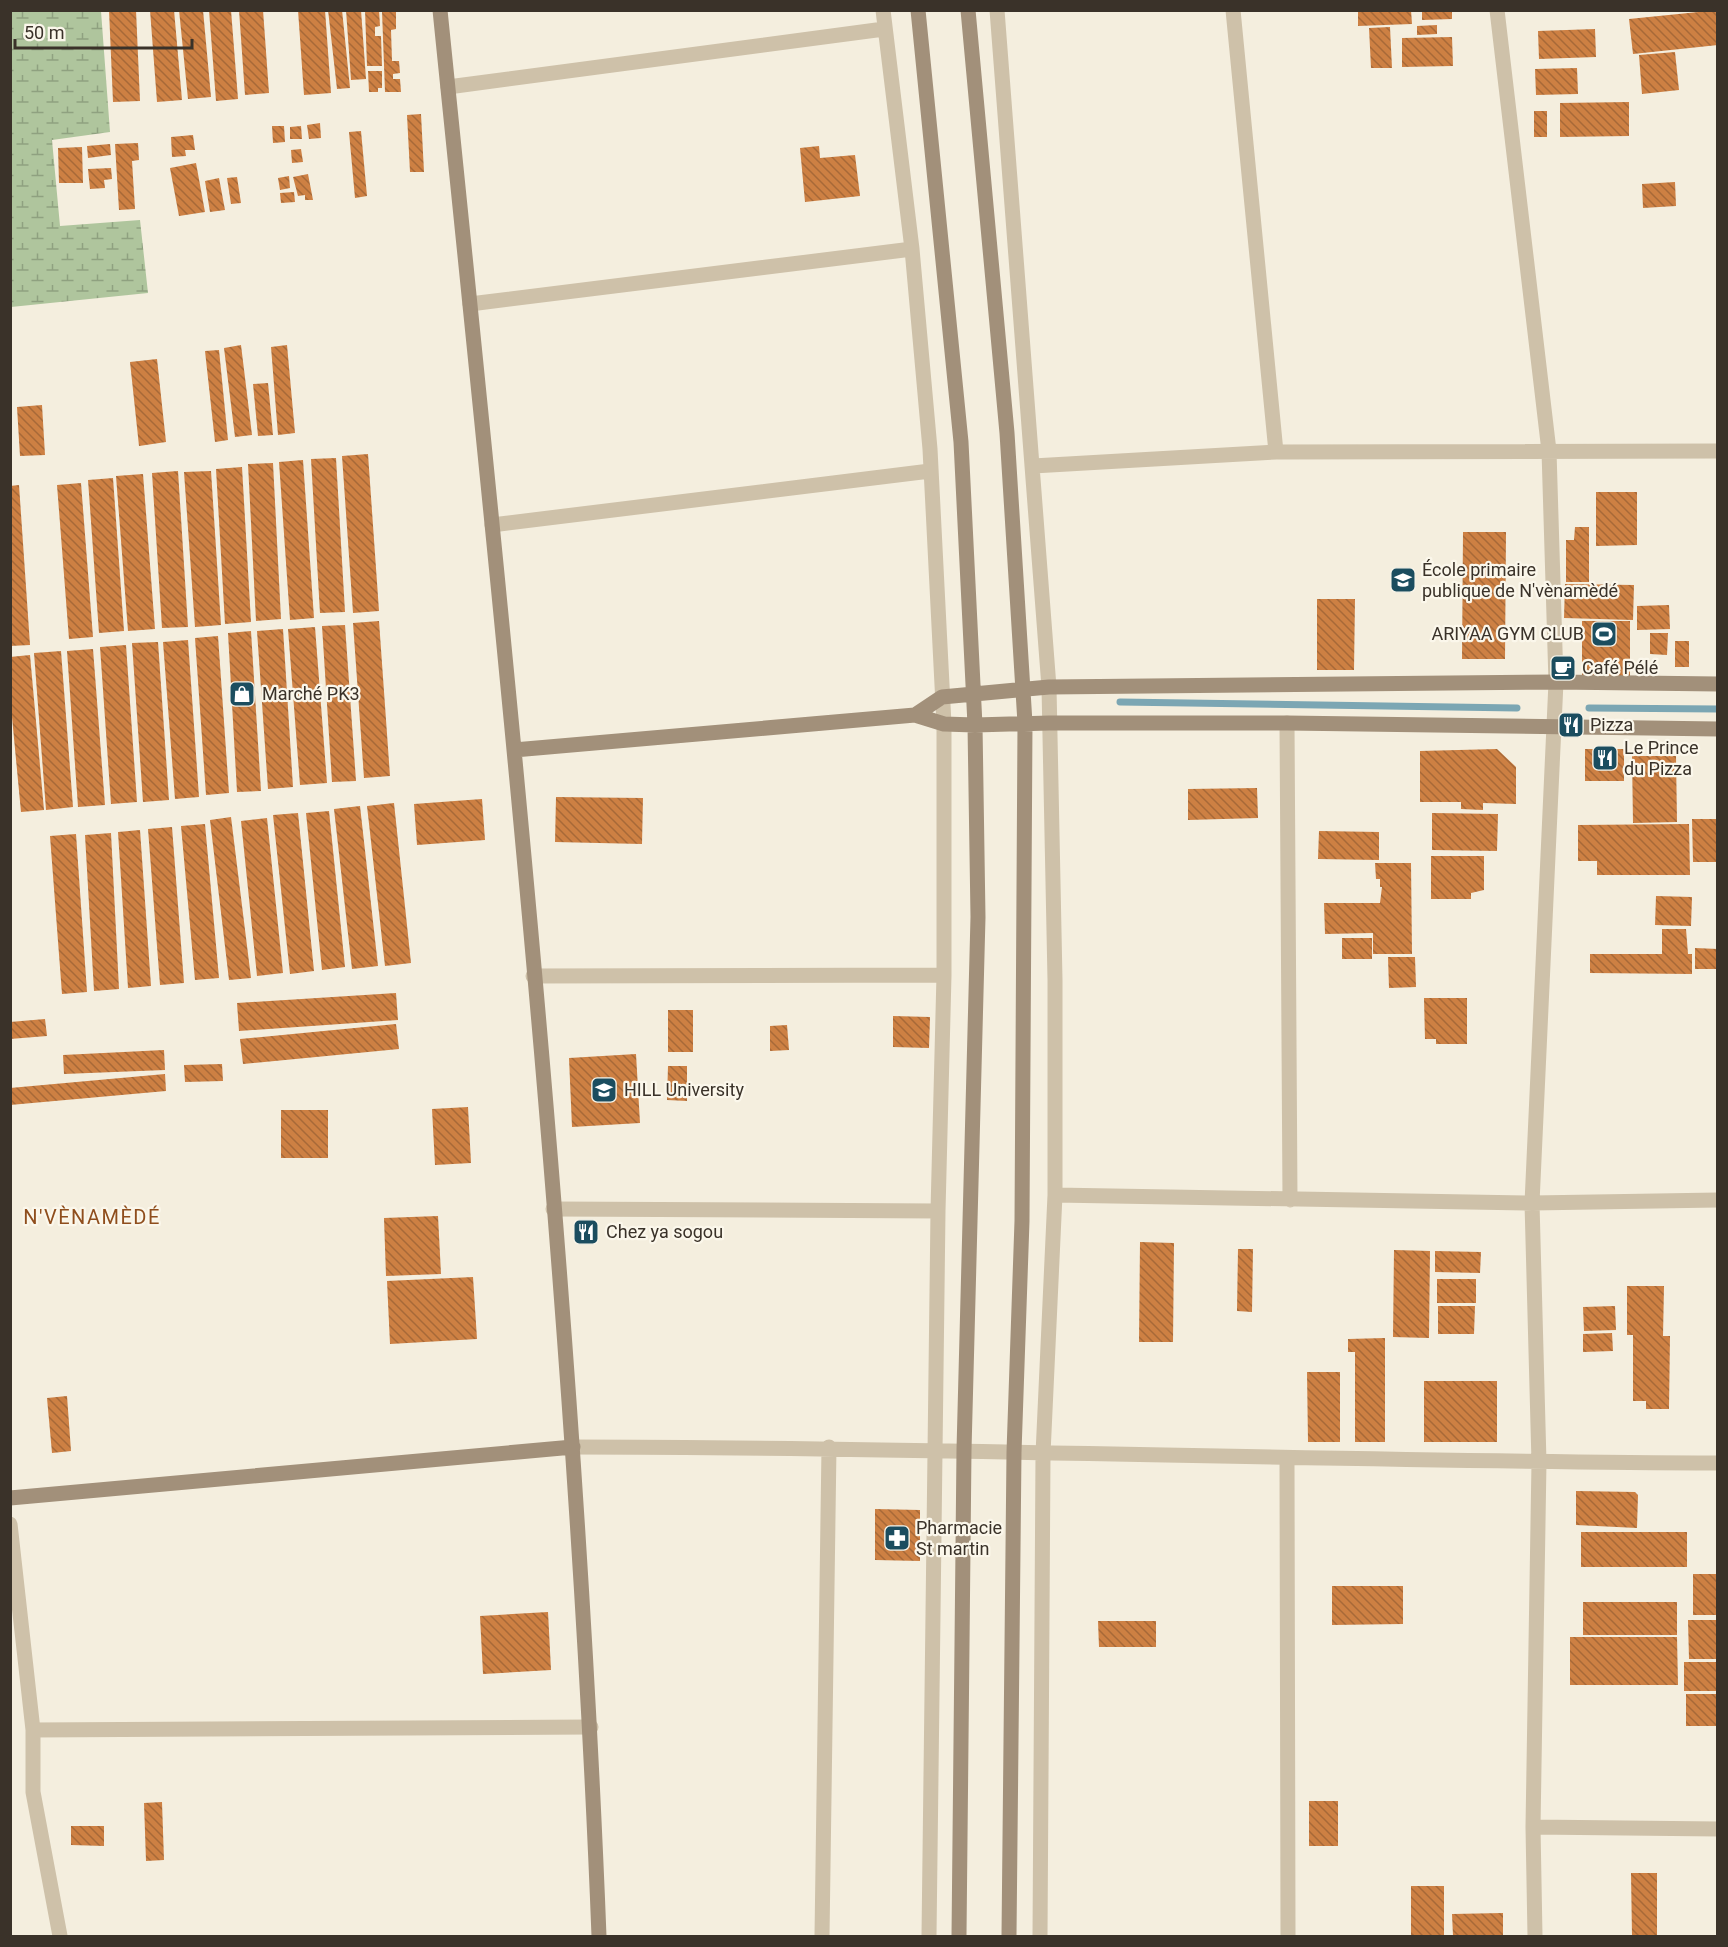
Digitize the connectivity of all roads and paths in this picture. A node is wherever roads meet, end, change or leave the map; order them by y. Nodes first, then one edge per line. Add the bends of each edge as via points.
1 (440, 10) edge
2 (883, 10) edge
3 (918, 10) edge
4 (968, 10) edge
5 (997, 10) edge
6 (1233, 10) edge
7 (1497, 10) edge
8 (884, 29) junction
9 (448, 87) junction
10 (912, 249) junction
11 (470, 304) junction
12 (1549, 451) junction
13 (1718, 451) edge
14 (1276, 452) junction
15 (1033, 466) junction
16 (930, 471) junction
17 (492, 525) junction
18 (1556, 682) junction
19 (1718, 684) edge
20 (1048, 687) junction
21 (1023, 688) junction
22 (974, 693) junction
23 (942, 697) junction
24 (915, 715) junction
25 (1025, 723) junction
26 (1049, 723) junction
27 (1287, 723) junction
28 (944, 724) junction
29 (975, 725) junction
30 (1555, 726) junction
31 (1718, 729) edge
32 (514, 750) junction
33 (944, 975) junction
34 (533, 976) junction
35 (1055, 1195) junction
36 (1290, 1200) junction
37 (1718, 1200) edge
38 (1532, 1203) junction
39 (553, 1209) junction
40 (938, 1211) junction
41 (573, 1447) junction
42 (829, 1447) junction
43 (936, 1449) junction
44 (964, 1450) junction
45 (1014, 1452) junction
46 (1043, 1454) junction
47 (1287, 1459) junction
48 (1539, 1462) junction
49 (1718, 1463) edge
50 (10, 1498) edge
51 (10, 1524) edge
52 (591, 1727) junction
53 (33, 1730) junction
54 (1533, 1827) junction
55 (1718, 1829) edge
56 (60, 1936) edge
57 (599, 1936) edge
58 (822, 1936) edge
59 (929, 1936) edge
60 (959, 1936) edge
61 (1009, 1936) edge
62 (1040, 1936) edge
63 (1288, 1936) edge
64 (1534, 1936) edge

1 - 9 street
2 - 8 street
3 - 22 street via 961,442
4 - 21 street via 1007,433
5 - 15 street
6 - 14 street
7 - 12 street
8 - 9 street
8 - 10 street
9 - 11 street
10 - 11 street
10 - 16 street
11 - 17 street
12 - 13 street
12 - 14 street
12 - 18 street
14 - 15 street
15 - 20 street
16 - 17 street
16 - 23 street
17 - 32 street
18 - 19 street
18 - 20 street
18 - 30 street
20 - 21 street
20 - 26 street
21 - 22 street
21 - 25 street
22 - 23 street
22 - 29 street
23 - 24 street
23 - 28 street
24 - 28 street
24 - 32 street
25 - 26 street
25 - 29 street
25 - 45 street via 1022,1221
26 - 27 street
26 - 35 street
27 - 30 street
27 - 36 street
28 - 29 street
28 - 33 street
29 - 44 street via 978,917
30 - 31 street
30 - 38 street
32 - 34 street
33 - 34 street
33 - 40 street
34 - 39 street
35 - 36 street
35 - 46 street
36 - 38 street
37 - 38 street
38 - 48 street
39 - 40 street
39 - 41 street
40 - 43 street
41 - 42 street
41 - 50 street
41 - 52 street
42 - 43 street
42 - 58 street
43 - 44 street
43 - 59 street
44 - 45 street
44 - 60 street
45 - 46 street
45 - 61 street
46 - 47 street
46 - 62 street
47 - 48 street
47 - 63 street
48 - 49 street
48 - 54 street
51 - 53 street
52 - 53 street
52 - 57 street
53 - 56 street via 33,1792
54 - 55 street
54 - 64 street

